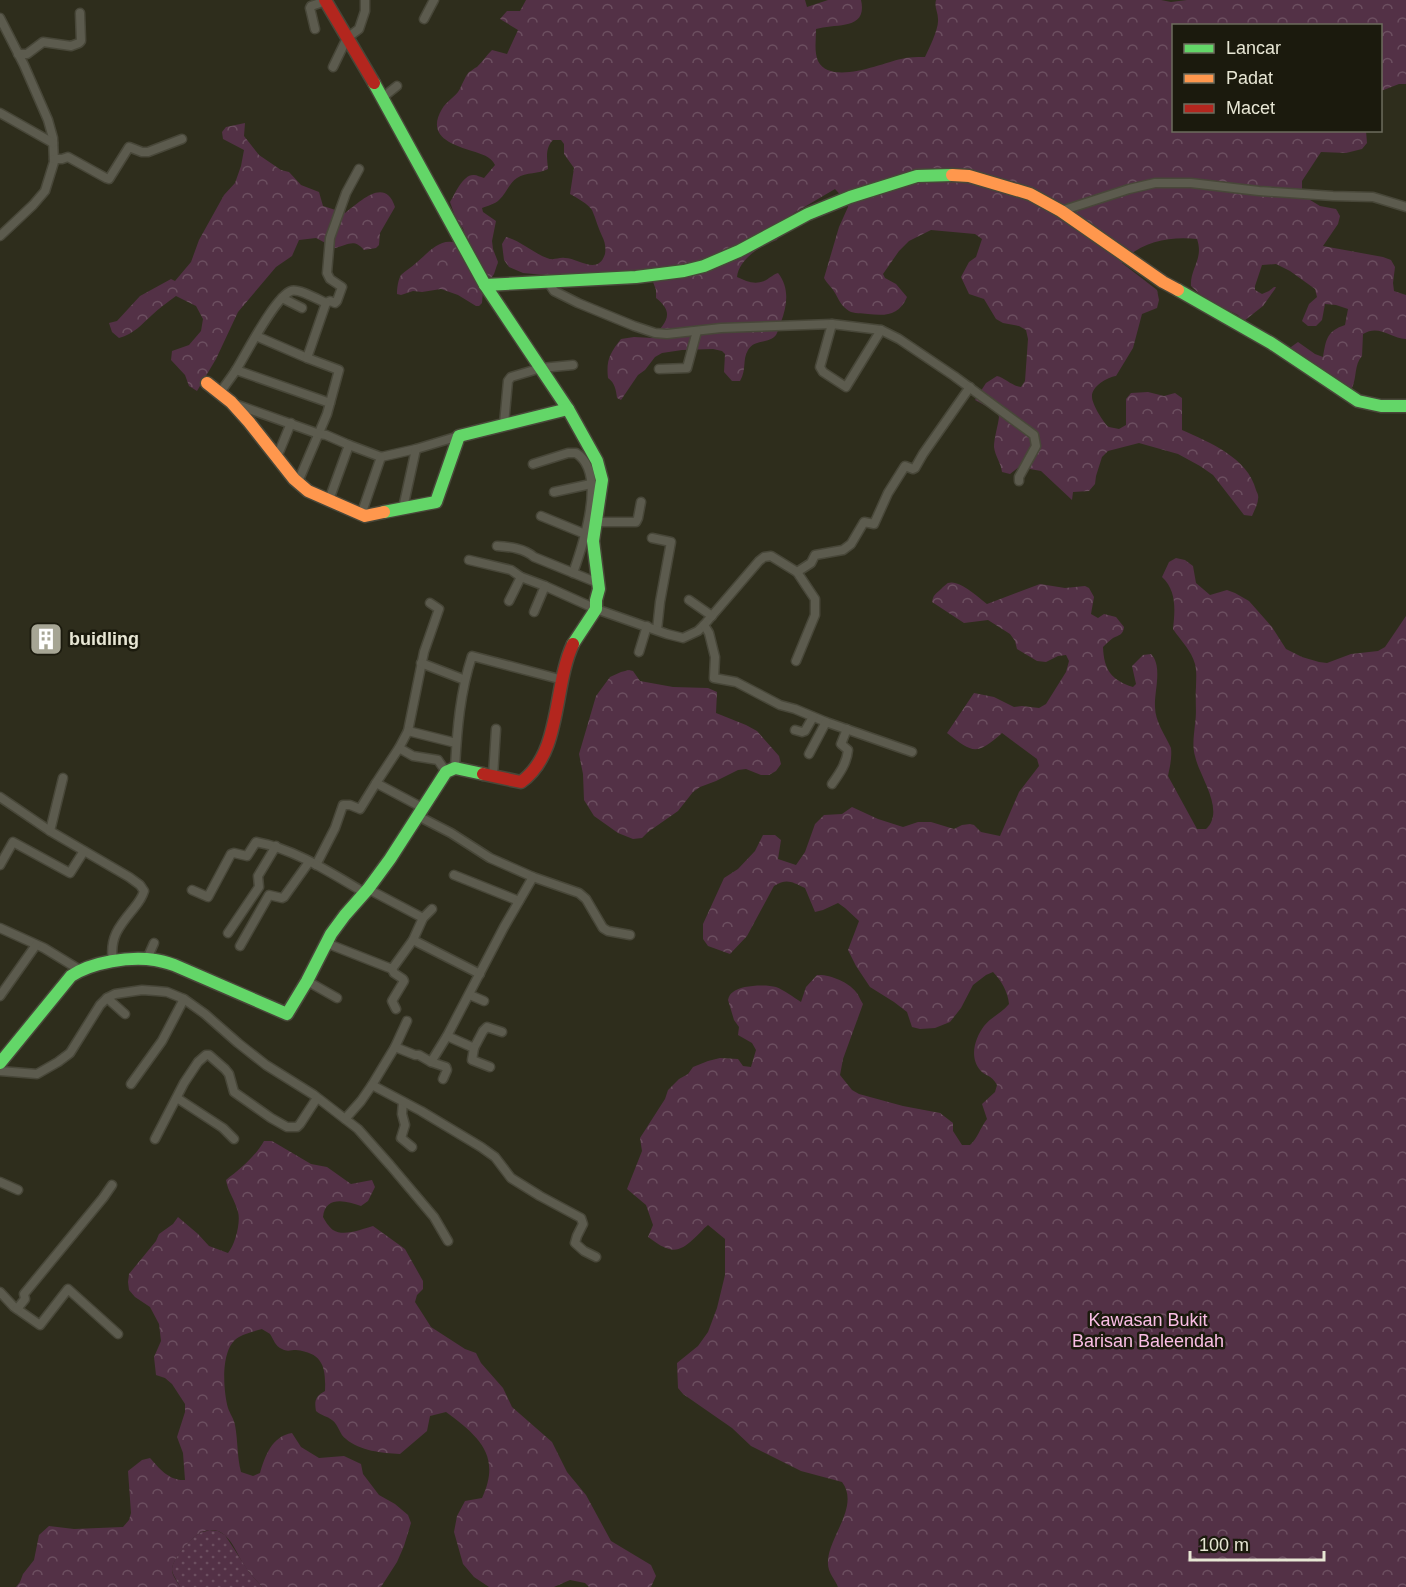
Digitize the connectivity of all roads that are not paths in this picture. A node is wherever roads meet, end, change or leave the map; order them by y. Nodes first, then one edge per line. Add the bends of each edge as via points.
1 (326, 0) edge
2 (365, 0) edge
3 (434, 0) edge
4 (80, 13) dead end
5 (0, 18) edge
6 (424, 19) dead end
7 (315, 29) dead end
8 (347, 38) junction
9 (18, 54) junction
10 (333, 67) dead end
11 (397, 86) dead end
12 (382, 98) junction
13 (0, 113) edge
14 (182, 140) dead end
15 (53, 143) junction
16 (54, 159) junction
17 (359, 169) dead end
18 (1406, 207) edge
19 (1062, 211) junction
20 (0, 236) edge
21 (548, 282) junction
22 (485, 285) junction
23 (282, 298) junction
24 (326, 303) junction
25 (302, 308) dead end
26 (832, 324) junction
27 (881, 330) junction
28 (698, 331) junction
29 (256, 336) junction
30 (307, 358) junction
31 (573, 365) dead end
32 (541, 368) junction
33 (659, 369) dead end
34 (236, 370) junction
35 (207, 384) dead end
36 (970, 387) junction
37 (220, 393) junction
38 (231, 402) junction
39 (330, 403) junction
40 (1406, 406) edge
41 (568, 408) junction
42 (291, 423) junction
43 (504, 424) junction
44 (319, 434) junction
45 (459, 436) junction
46 (349, 445) junction
47 (416, 449) junction
48 (277, 457) junction
49 (381, 457) junction
50 (533, 464) dead end
51 (1019, 481) dead end
52 (298, 482) junction
53 (591, 484) junction
54 (554, 492) dead end
55 (329, 501) junction
56 (640, 502) dead end
57 (403, 508) junction
58 (361, 515) junction
59 (541, 516) dead end
60 (596, 522) junction
61 (585, 534) junction
62 (652, 538) dead end
63 (497, 546) dead end
64 (469, 560) dead end
65 (797, 572) junction
66 (573, 573) junction
67 (521, 577) junction
68 (598, 584) junction
69 (545, 586) junction
70 (689, 600) dead end
71 (509, 602) dead end
72 (430, 603) dead end
73 (596, 609) junction
74 (534, 612) dead end
75 (712, 616) junction
76 (704, 625) junction
77 (647, 626) junction
78 (657, 630) junction
79 (639, 652) dead end
80 (796, 661) dead end
81 (422, 663) junction
82 (465, 680) junction
83 (563, 680) junction
84 (813, 717) junction
85 (826, 722) junction
86 (496, 729) dead end
87 (847, 729) junction
88 (795, 730) dead end
89 (408, 731) junction
90 (456, 743) junction
91 (399, 748) junction
92 (912, 752) dead end
93 (809, 754) dead end
94 (451, 770) junction
95 (493, 776) junction
96 (63, 778) dead end
97 (376, 783) junction
98 (832, 784) dead end
99 (0, 797) edge
100 (420, 812) junction
101 (50, 831) junction
102 (276, 846) junction
103 (84, 851) junction
104 (313, 863) junction
105 (0, 865) edge
106 (454, 875) dead end
107 (533, 877) junction
108 (192, 890) dead end
109 (367, 891) junction
110 (519, 901) junction
111 (432, 909) dead end
112 (423, 918) junction
113 (0, 928) edge
114 (228, 933) dead end
115 (630, 934) dead end
116 (413, 940) junction
117 (154, 943) dead end
118 (326, 943) junction
119 (36, 945) junction
120 (240, 946) dead end
121 (147, 959) junction
122 (113, 961) junction
123 (392, 969) junction
124 (80, 970) junction
125 (480, 974) junction
126 (307, 981) junction
127 (470, 995) junction
128 (0, 996) edge
129 (107, 998) junction
130 (337, 998) dead end
131 (184, 999) junction
132 (484, 1001) dead end
133 (396, 1009) dead end
134 (125, 1014) dead end
135 (407, 1021) dead end
136 (502, 1032) dead end
137 (447, 1036) junction
138 (395, 1047) junction
139 (474, 1048) junction
140 (431, 1062) junction
141 (0, 1063) edge
142 (490, 1067) dead end
143 (0, 1071) edge
144 (443, 1079) dead end
145 (131, 1084) dead end
146 (372, 1085) junction
147 (177, 1098) junction
148 (317, 1098) junction
149 (404, 1102) junction
150 (345, 1119) junction
151 (155, 1139) dead end
152 (234, 1139) dead end
153 (412, 1147) dead end
154 (0, 1182) edge
155 (112, 1185) dead end
156 (18, 1190) dead end
157 (448, 1241) dead end
158 (596, 1257) dead end
159 (0, 1292) edge
160 (17, 1309) junction
161 (118, 1335) dead end

1 - 7 street via 310,8
1 - 8 street
2 - 8 street via 358,29
3 - 6 street
4 - 9 street via 79,43 71,46 43,42 27,54
5 - 9 street
8 - 10 street
8 - 12 street
9 - 15 street via 48,120
11 - 12 street
12 - 22 street
13 - 15 street
14 - 16 street via 148,152 129,147 109,179 68,157
15 - 16 street
16 - 20 street via 45,191
17 - 24 street via 330,238 327,273 342,287 335,303
18 - 19 street via 1373,197 1155,183
19 - 21 street via 1030,194 992,181 969,176 917,176 808,214 704,266 684,272
19 - 40 street via 1163,282 1271,343 1358,401
21 - 22 street
21 - 28 street via 554,291 633,327 666,334
22 - 32 street
23 - 24 street via 295,290
23 - 25 street
23 - 29 street
24 - 30 street
26 - 27 street
26 - 27 street via 820,367 846,387
26 - 28 street
27 - 36 street
28 - 33 street via 687,368
29 - 30 street
29 - 34 street
30 - 39 street via 339,369
31 - 32 street
32 - 41 street
32 - 43 street via 509,379
34 - 37 street
34 - 39 street
35 - 37 street
36 - 51 street via 1034,435 1036,446
36 - 65 street via 915,468 905,466 874,524 864,522 843,550 815,555 811,563
37 - 38 street
38 - 42 street
38 - 48 street
39 - 44 street
41 - 43 street
41 - 60 street via 601,475
42 - 44 street
42 - 48 street
43 - 45 street
44 - 46 street
44 - 52 street
45 - 47 street
45 - 57 street via 436,502
46 - 49 street
46 - 55 street
47 - 49 street
47 - 57 street
48 - 52 street
49 - 58 street
50 - 53 street via 576,453 589,470
52 - 55 street
53 - 54 street
53 - 61 street
55 - 58 street
56 - 60 street via 636,522
57 - 58 street
59 - 61 street
60 - 68 street via 593,547
61 - 66 street
62 - 78 street via 671,542
63 - 66 street via 514,548
64 - 67 street via 511,570
65 - 75 street via 771,555 764,557
65 - 80 street via 816,602 813,621
66 - 68 street
67 - 69 street
67 - 71 street
68 - 73 street
69 - 73 street
69 - 74 street
70 - 75 street
72 - 81 street via 439,609
73 - 77 street
73 - 83 street via 570,650
75 - 76 street
76 - 78 street via 683,638
76 - 84 street via 715,657 714,678 736,682
77 - 78 street
77 - 79 street
81 - 82 street
81 - 89 street
82 - 83 street via 473,656
82 - 90 street
83 - 95 street via 540,765 520,782
84 - 85 street
84 - 88 street via 805,731
85 - 87 street
85 - 93 street
86 - 95 street
87 - 92 street
87 - 98 street via 841,744 848,755
89 - 90 street
89 - 91 street
90 - 94 street
91 - 94 street via 413,756 438,760
91 - 97 street
94 - 95 street
94 - 100 street
96 - 101 street
97 - 100 street
97 - 104 street via 360,809 344,805
99 - 101 street
100 - 107 street via 490,858
100 - 109 street
101 - 103 street
102 - 104 street
102 - 108 street via 256,842 246,856 231,853 208,897
102 - 114 street via 259,874 259,887
103 - 105 street via 70,873 13,842
103 - 122 street via 129,877 144,891 115,934
104 - 109 street
104 - 120 street via 284,897 269,895
106 - 110 street
107 - 110 street
107 - 115 street via 579,893 603,928
109 - 112 street
109 - 118 street
110 - 125 street
111 - 112 street
112 - 116 street
113 - 119 street
116 - 123 street
116 - 125 street
117 - 121 street
118 - 123 street
118 - 126 street
119 - 124 street
119 - 128 street
121 - 122 street
121 - 126 street via 174,965 287,1014
122 - 124 street
123 - 133 street via 404,981 392,1001
124 - 141 street via 62,986
125 - 127 street
126 - 130 street
127 - 132 street
127 - 137 street
129 - 131 street via 142,990 167,992
129 - 134 street
129 - 143 street via 70,1053 58,1062 37,1074
131 - 145 street via 162,1041
131 - 148 street via 266,1065
135 - 138 street
136 - 139 street via 487,1027
137 - 139 street
137 - 140 street
138 - 140 street
138 - 146 street
139 - 142 street via 472,1060
140 - 144 street via 446,1067
146 - 149 street
146 - 150 street
147 - 148 street via 198,1062 207,1055 229,1074 234,1092 287,1127 297,1127
147 - 151 street
147 - 152 street
148 - 150 street
149 - 153 street via 401,1138
149 - 158 street via 481,1147 512,1178 581,1218 583,1224 575,1244
150 - 157 street via 434,1217
154 - 156 street
155 - 160 street via 24,1294 25,1299
159 - 160 street
160 - 161 street via 40,1325 68,1289

